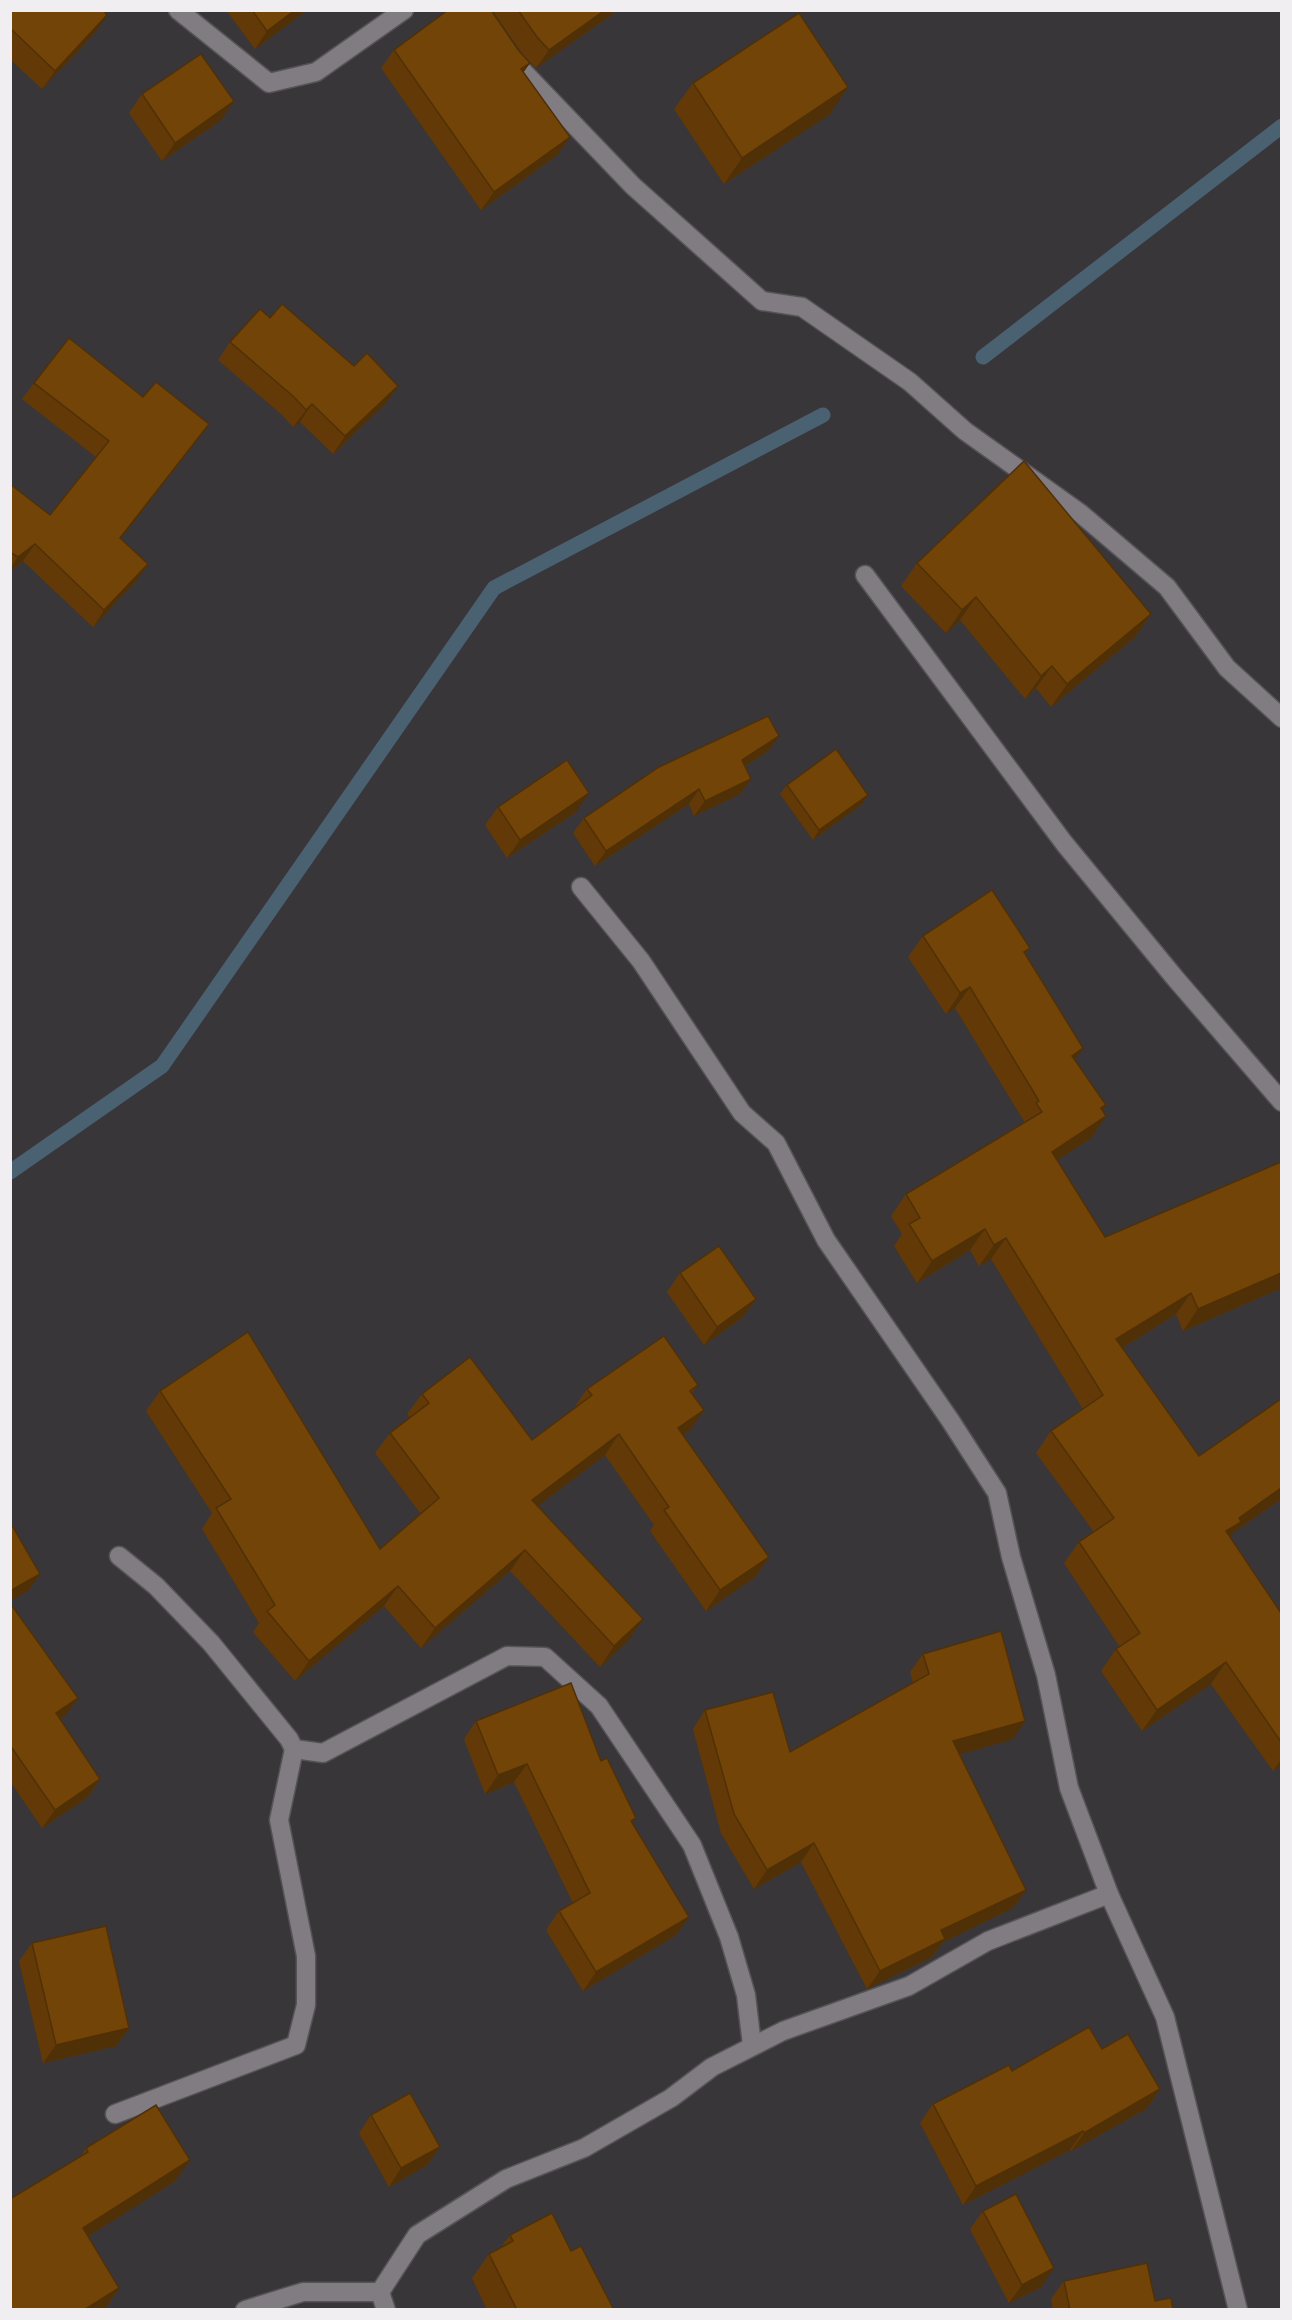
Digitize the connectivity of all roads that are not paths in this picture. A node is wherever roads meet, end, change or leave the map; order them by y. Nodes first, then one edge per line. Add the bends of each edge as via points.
1 (178, 10) edge
2 (404, 10) edge
3 (497, 37) edge
4 (865, 575) dead end
5 (1281, 718) edge
6 (581, 887) dead end
7 (1281, 1102) edge
8 (119, 1556) dead end
9 (294, 1749) junction
10 (1109, 1894) junction
11 (752, 2045) junction
12 (115, 2114) dead end
13 (383, 2301) edge
14 (245, 2310) edge
15 (1238, 2310) edge

1 - 2 street via 269,83 316,72
3 - 5 street via 515,63 633,186 762,301 802,307 910,382 965,431 1080,513 1167,587 1227,668
4 - 7 street via 1064,843
6 - 10 street via 641,961 742,1113 776,1143 826,1240 996,1493 1046,1674 1069,1788
8 - 9 street via 156,1586 211,1642
9 - 11 street via 322,1753 507,1656 545,1657 599,1706 692,1845 729,1937 746,1995
9 - 12 street via 279,1820 306,1956 306,2005 296,2045
10 - 11 street via 988,1941 909,1986
10 - 15 street via 1165,2017
11 - 13 street via 584,2148 506,2179 417,2235
13 - 14 street via 303,2292

